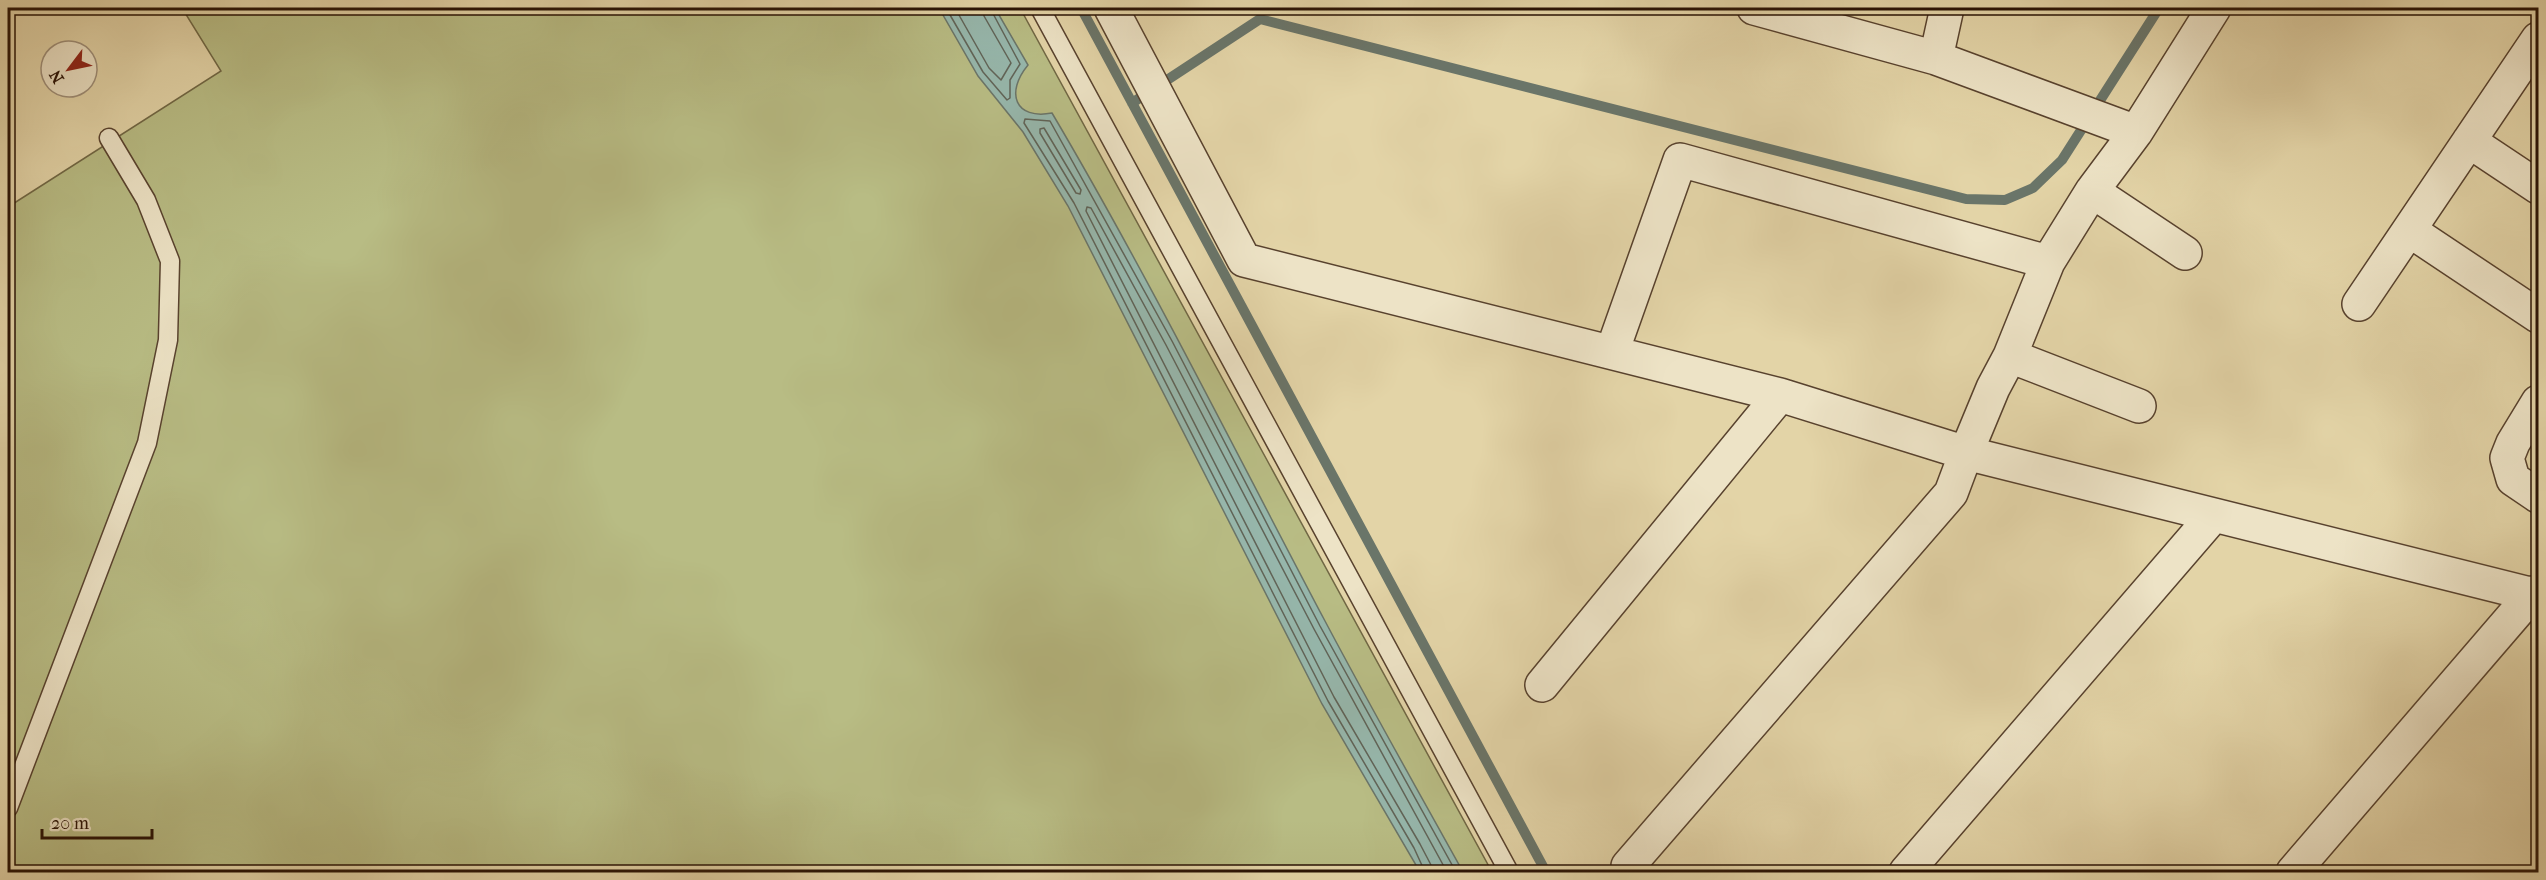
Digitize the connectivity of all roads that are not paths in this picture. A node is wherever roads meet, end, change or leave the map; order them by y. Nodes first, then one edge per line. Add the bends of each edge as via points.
1 (1040, 8) edge
2 (1111, 8) edge
3 (1754, 8) edge
4 (1947, 8) edge
5 (2214, 8) edge
6 (2536, 49) edge
7 (1936, 58) junction
8 (2136, 132) junction
9 (109, 138) dead end
10 (2469, 141) junction
11 (2538, 187) edge
12 (2092, 191) junction
13 (2409, 230) junction
14 (2185, 253) dead end
15 (2048, 262) junction
16 (2359, 304) dead end
17 (2538, 316) edge
18 (1612, 352) junction
19 (2010, 356) junction
20 (1780, 395) junction
21 (2538, 402) edge
22 (2139, 406) dead end
23 (1966, 453) junction
24 (2538, 496) edge
25 (2213, 516) junction
26 (2536, 595) edge
27 (1542, 685) dead end
28 (8, 808) edge
29 (1628, 866) dead end
30 (1509, 873) edge
31 (1906, 873) edge
32 (2293, 873) edge

1 - 30 lane
2 - 18 street via 1244,260
3 - 7 street
4 - 7 street
5 - 8 street
6 - 10 street
7 - 8 street
8 - 12 street
9 - 28 lane via 146,200 170,261 168,340 147,443
10 - 11 street
10 - 13 street
12 - 14 street
12 - 15 street
13 - 16 street
13 - 17 street
15 - 18 street via 1680,160
15 - 19 street
18 - 20 street
19 - 22 street
19 - 23 street
20 - 23 street
20 - 27 street
21 - 24 street via 2507,458 2513,479
23 - 25 street
23 - 29 street via 1951,493
25 - 26 street
25 - 31 street
26 - 32 street

